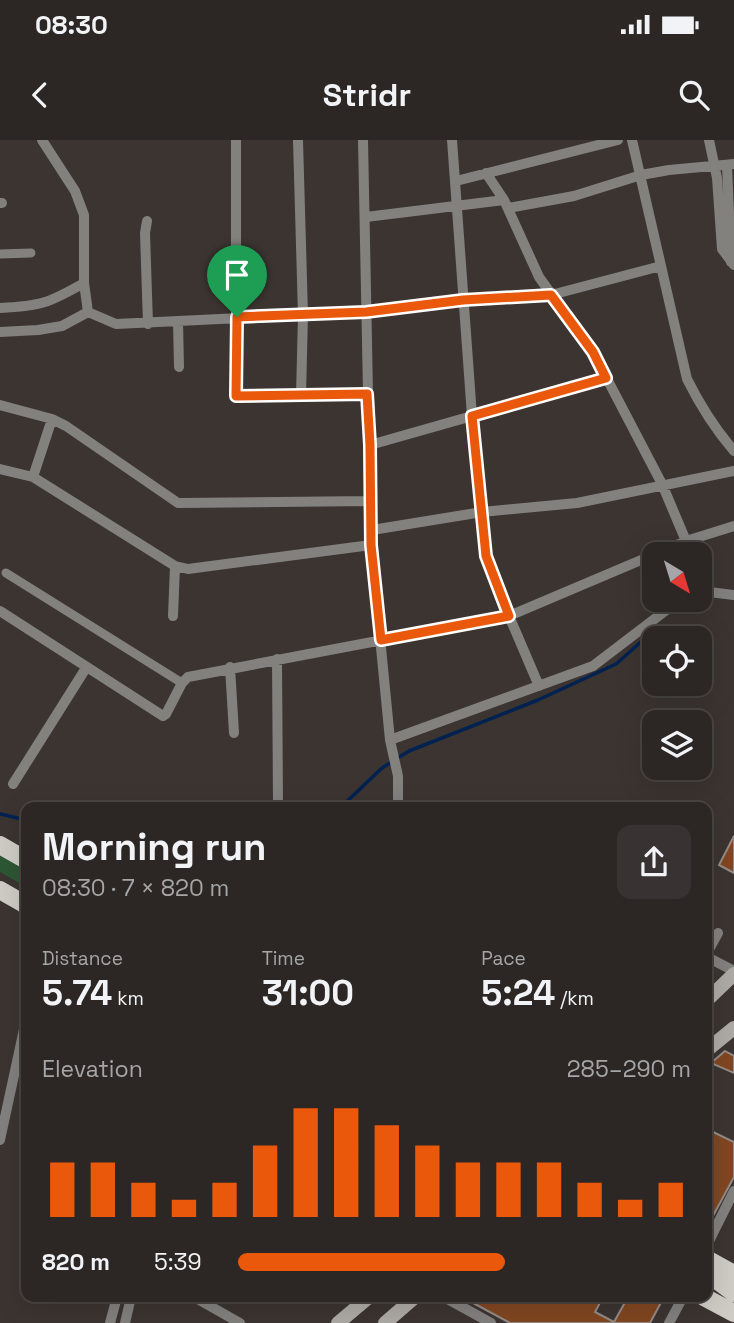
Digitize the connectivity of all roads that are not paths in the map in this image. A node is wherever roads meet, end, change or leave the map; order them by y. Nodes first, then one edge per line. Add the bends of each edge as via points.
1 (42, 140) edge
2 (236, 140) edge
3 (299, 140) edge
4 (363, 140) edge
5 (452, 140) edge
6 (618, 140) edge
7 (632, 140) edge
8 (709, 140) edge
9 (725, 165) edge
10 (486, 173) junction
11 (641, 175) junction
12 (456, 181) junction
13 (506, 204) junction
14 (458, 206) junction
15 (366, 217) junction
16 (147, 221) dead end
17 (31, 253) dead end
18 (0, 254) edge
19 (731, 257) edge
20 (662, 266) junction
21 (83, 283) junction
22 (551, 295) junction
23 (463, 300) junction
24 (0, 308) edge
25 (88, 312) junction
26 (366, 312) junction
27 (303, 315) junction
28 (237, 317) junction
29 (178, 321) junction
30 (148, 324) junction
31 (0, 332) edge
32 (179, 367) dead end
33 (606, 378) junction
34 (367, 394) junction
35 (300, 395) junction
36 (0, 405) edge
37 (472, 416) junction
38 (51, 419) junction
39 (370, 445) junction
40 (734, 451) edge
41 (0, 469) edge
42 (734, 471) edge
43 (33, 477) junction
44 (662, 484) junction
45 (370, 501) junction
46 (482, 512) junction
47 (734, 526) edge
48 (372, 530) junction
49 (686, 541) junction
50 (371, 545) junction
51 (175, 566) junction
52 (6, 573) dead end
53 (0, 611) edge
54 (664, 612) edge
55 (173, 616) dead end
56 (509, 616) junction
57 (381, 640) junction
58 (277, 659) junction
59 (230, 667) junction
60 (86, 668) junction
61 (185, 680) junction
62 (539, 686) junction
63 (234, 733) dead end
64 (391, 743) junction
65 (13, 785) dead end
66 (278, 802) edge
67 (398, 802) edge
68 (0, 845) edge
69 (21, 857) edge
70 (0, 890) edge
71 (21, 902) edge
72 (718, 933) dead end
73 (712, 945) edge
74 (712, 958) edge
75 (734, 972) edge
76 (712, 995) edge
77 (734, 1028) edge
78 (21, 1043) edge
79 (712, 1046) edge
80 (0, 1140) edge
81 (734, 1191) edge
82 (712, 1234) edge
83 (712, 1262) edge
84 (734, 1274) edge
85 (712, 1277) edge
86 (712, 1288) edge
87 (734, 1295) edge
88 (712, 1301) edge
89 (116, 1302) edge
90 (130, 1302) edge
91 (203, 1302) edge
92 (363, 1302) edge
93 (409, 1302) edge
94 (453, 1302) edge
95 (680, 1302) edge
96 (734, 1312) edge
97 (110, 1323) edge
98 (125, 1323) edge
99 (240, 1323) edge
100 (338, 1323) edge
101 (385, 1323) edge
102 (491, 1323) edge
103 (668, 1323) edge

1 - 21 street via 75,191 84,215
2 - 28 street
3 - 27 street
4 - 15 street
5 - 12 street
6 - 10 street
7 - 11 street
8 - 9 street
9 - 11 street
9 - 19 street via 724,213
10 - 12 street
10 - 13 street
11 - 13 street via 574,196
11 - 20 street
12 - 14 street
13 - 14 street
13 - 22 street
14 - 15 street
14 - 23 street
15 - 26 street
16 - 30 street
17 - 18 street
20 - 22 street
20 - 40 street via 687,379
21 - 24 street via 51,302
21 - 25 street
22 - 23 street
22 - 33 street via 593,352
23 - 26 street
23 - 37 street
25 - 30 street via 116,324
25 - 31 street via 62,326
26 - 27 street
26 - 34 street
27 - 28 street
27 - 35 street
28 - 29 street
28 - 35 street via 236,396
29 - 30 street
29 - 32 street
33 - 37 street
33 - 44 street
34 - 35 street
34 - 39 street
36 - 38 street
37 - 39 street
37 - 46 street
38 - 43 street
38 - 45 street via 178,503
39 - 45 street
41 - 43 street
42 - 44 street
43 - 51 street
44 - 46 street via 577,503
44 - 49 street
45 - 48 street
46 - 48 street
46 - 56 street via 486,556
47 - 49 street
48 - 50 street
49 - 56 street
50 - 51 street via 188,569
50 - 57 street
51 - 55 street
52 - 61 street
53 - 60 street
54 - 62 street via 593,666
56 - 57 street
56 - 62 street
57 - 58 street
57 - 64 street
58 - 59 street
58 - 66 street
59 - 61 street
59 - 63 street
60 - 61 street via 163,716
60 - 65 street
62 - 64 street
64 - 67 street
68 - 69 main road
70 - 71 main road
72 - 73 street
74 - 75 street
75 - 76 main road
77 - 79 main road
78 - 80 street
81 - 82 street
83 - 84 main road
85 - 87 main road
86 - 87 main road
88 - 96 main road
89 - 97 street
90 - 98 street
91 - 99 street
92 - 100 main road
93 - 101 main road
94 - 102 street
95 - 103 street

